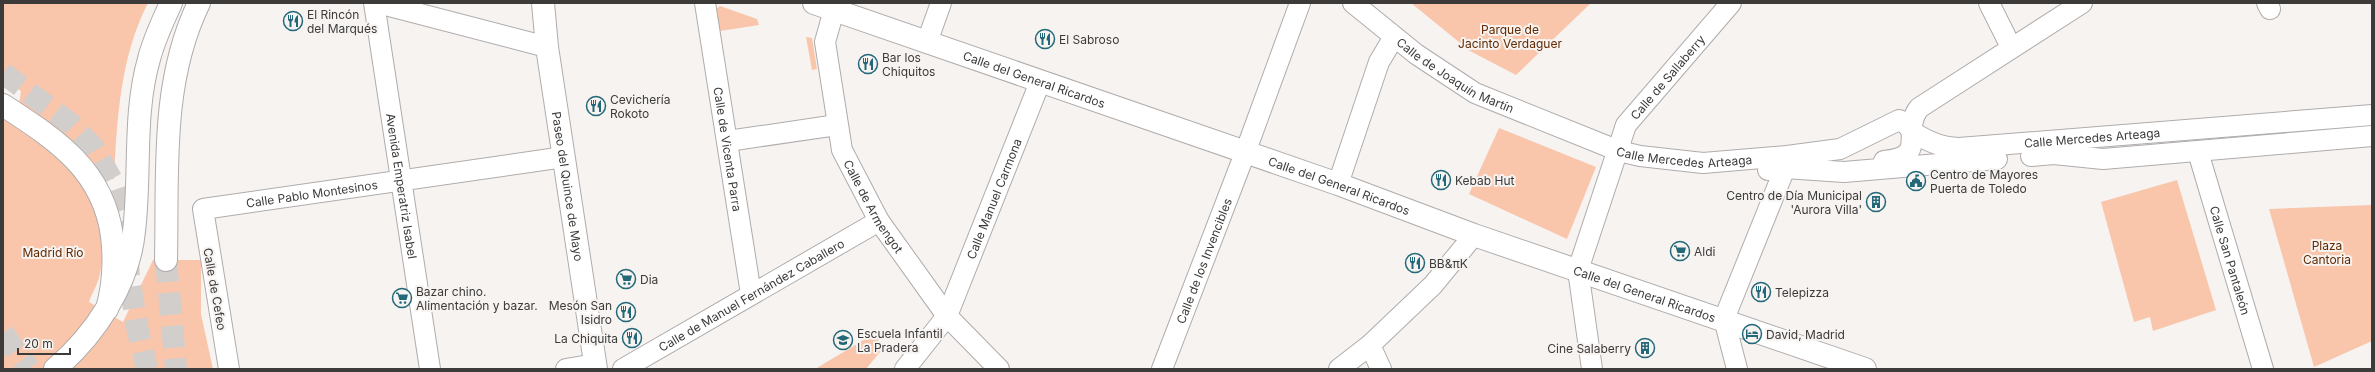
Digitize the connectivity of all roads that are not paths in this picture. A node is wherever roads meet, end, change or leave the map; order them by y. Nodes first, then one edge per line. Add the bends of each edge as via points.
1 (171, 3) edge
2 (199, 3) edge
3 (374, 3) edge
4 (378, 3) edge
5 (543, 3) edge
6 (705, 3) edge
7 (941, 3) edge
8 (1300, 3) edge
9 (1353, 3) edge
10 (1731, 3) edge
11 (1989, 3) edge
12 (2082, 3) edge
13 (824, 6) edge
14 (1394, 37) junction
15 (927, 42) junction
16 (547, 47) junction
17 (2011, 47) junction
18 (1040, 82) junction
19 (3, 105) edge
20 (2372, 115) edge
21 (837, 125) junction
22 (1911, 128) junction
23 (2372, 136) edge
24 (728, 141) junction
25 (1619, 151) junction
26 (2198, 152) junction
27 (1245, 153) junction
28 (564, 157) junction
29 (1785, 168) junction
30 (1844, 172) junction
31 (400, 181) junction
32 (1338, 184) junction
33 (203, 209) joint
34 (879, 221) junction
35 (1474, 235) junction
36 (166, 260) tunnel mouth
37 (1578, 270) junction
38 (751, 294) junction
39 (107, 309) junction
40 (947, 316) junction
41 (1724, 319) junction
42 (1370, 345) junction
43 (596, 367) edge
44 (55, 369) edge
45 (229, 369) edge
46 (430, 369) edge
47 (566, 369) edge
48 (623, 369) edge
49 (905, 369) edge
50 (999, 369) edge
51 (1162, 369) edge
52 (1340, 369) edge
53 (1382, 369) edge
54 (1592, 369) edge
55 (1737, 369) edge
56 (1865, 369) edge
57 (2263, 369) edge

1 - 39 main road via 148,59 138,137 134,231 130,255
2 - 36 main road via 176,66 168,113
3 - 31 street, Avenida Emperatriz Isabel
4 - 16 street
5 - 16 main road, Paseo del Quince de Mayo
6 - 24 street, Calle de Vicenta Parra
7 - 15 street
8 - 27 street, Calle de los Invencibles
9 - 14 street
10 - 25 street, Calle de Sallaberry via 1626,125
11 - 17 street
12 - 17 street
13 - 15 main road, Calle del General Ricardos
13 - 21 street, Calle de Armengot via 825,42
14 - 25 street, Calle de Joaquín Martín via 1474,93
14 - 32 street, Calle de Joaquín Martín via 1379,62
15 - 18 main road, Calle del General Ricardos
16 - 28 main road, Paseo del Quince de Mayo
17 - 22 street via 1919,108 1912,120
18 - 27 main road, Calle del General Ricardos
18 - 40 street, Calle Manuel Carmona
19 - 39 main road via 63,147 84,170 102,196 110,221 114,250 112,290
20 - 22 street, Calle Mercedes Arteaga via 1959,148 1943,146
21 - 24 street
21 - 34 street, Calle de Armengot via 842,150
22 - 25 street, Calle Mercedes Arteaga via 1903,121 1895,121 1840,149 1703,163
22 - 30 street, Calle Mercedes Arteaga via 1911,148 1906,156 1858,164
23 - 26 street, Calle Mercedes Arteaga
24 - 38 street, Calle de Vicenta Parra
25 - 29 street, Calle Mercedes Arteaga via 1636,169 1705,175
25 - 37 street, Calle de Sallaberry
26 - 30 street, Calle Mercedes Arteaga via 2103,159 2054,154
26 - 57 street, Calle San Pantaleón
27 - 32 main road, Calle del General Ricardos
27 - 51 street, Calle de los Invencibles
28 - 31 street, Calle Pablo Montesinos
28 - 43 main road, Paseo del Quince de Mayo
29 - 30 street, Calle Mercedes Arteaga
29 - 41 street
31 - 33 street, Calle Pablo Montesinos
31 - 46 street, Avenida Emperatriz Isabel
32 - 35 main road, Calle del General Ricardos
33 - 45 street, Calle de Cefeo
34 - 38 street, Calle de Manuel Fernández Caballero
34 - 40 street, Calle de Armengot
35 - 37 main road, Calle del General Ricardos
35 - 42 street via 1433,285
37 - 41 main road, Calle del General Ricardos
37 - 54 street
38 - 48 street, Calle de Manuel Fernández Caballero
39 - 44 main road via 84,341
40 - 49 street, Calle Manuel Carmona
40 - 50 street, Calle de Armengot
41 - 55 street
41 - 56 main road, Calle del General Ricardos
42 - 52 street
42 - 53 street
43 - 47 street

